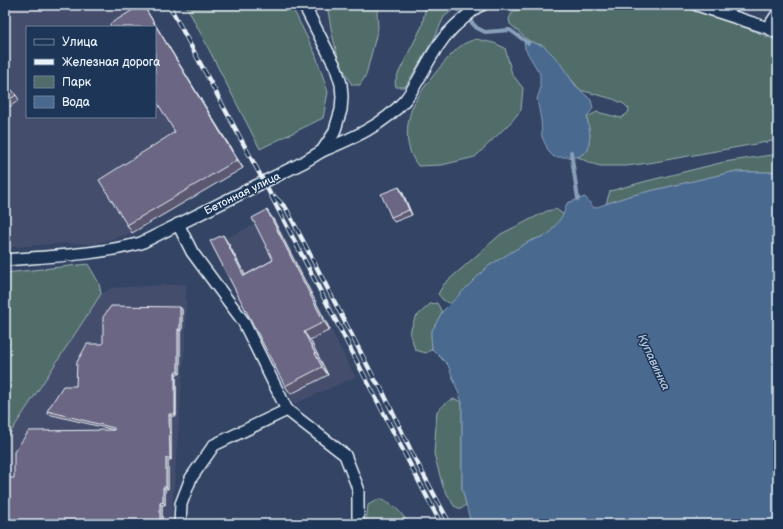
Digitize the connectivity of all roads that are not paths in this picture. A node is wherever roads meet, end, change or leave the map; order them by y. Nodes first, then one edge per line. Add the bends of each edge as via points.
1 (304, 5) edge
2 (482, 5) edge
3 (698, 5) edge
4 (778, 13) edge
5 (773, 31) edge
6 (322, 151) junction
7 (178, 224) junction
8 (5, 260) edge
9 (287, 410) junction
10 (180, 524) edge
11 (358, 524) edge

1 - 6 street, Бетонная улица via 336,68 341,84 341,110 334,133
2 - 6 street via 446,35 411,92 395,110 358,135
3 - 5 street
4 - 5 street
6 - 7 street, Бетонная улица via 297,166
7 - 8 street, Бетонная улица via 122,248
7 - 9 street via 192,252 243,321
9 - 10 street via 214,445 191,478 181,504
9 - 11 street via 345,455 358,488

